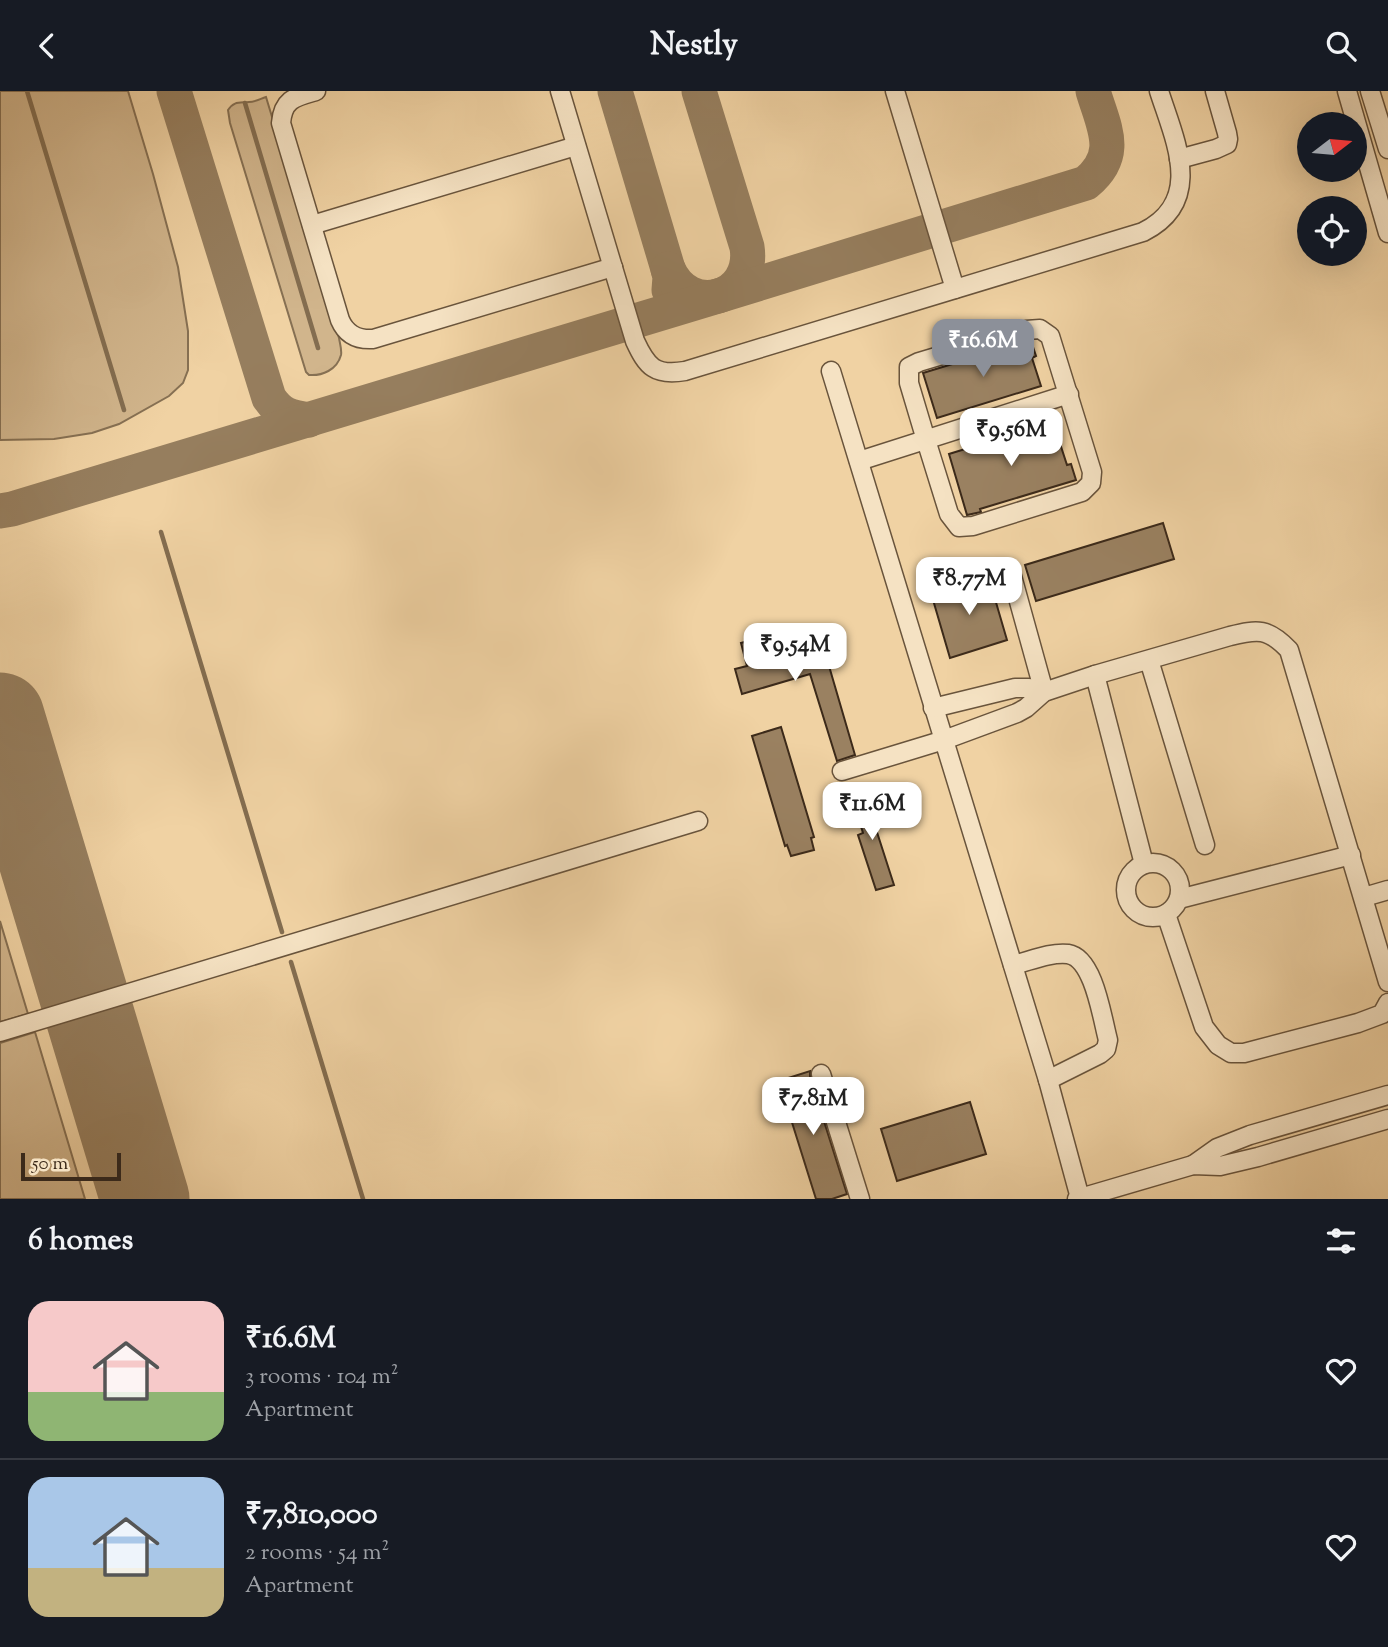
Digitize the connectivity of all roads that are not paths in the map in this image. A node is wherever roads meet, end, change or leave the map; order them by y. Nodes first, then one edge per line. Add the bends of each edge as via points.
1 (316, 91) edge
2 (560, 91) edge
3 (895, 91) edge
4 (1159, 91) edge
5 (1215, 91) edge
6 (1346, 91) edge
7 (1370, 91) edge
8 (576, 146) junction
9 (1388, 149) edge
10 (1179, 159) junction
11 (312, 225) junction
12 (1388, 233) edge
13 (613, 267) junction
14 (955, 289) junction
15 (831, 370) dead end
16 (1069, 394) junction
17 (926, 440) junction
18 (859, 461) junction
19 (1010, 569) dead end
20 (1149, 660) junction
21 (1094, 675) junction
22 (1044, 692) junction
23 (933, 708) junction
24 (944, 740) junction
25 (842, 771) dead end
26 (698, 821) dead end
27 (1205, 845) dead end
28 (1351, 856) junction
29 (1144, 864) junction
30 (1388, 890) edge
31 (1364, 897) junction
32 (1179, 899) junction
33 (1166, 914) junction
34 (1013, 965) junction
35 (1388, 982) edge
36 (1388, 1003) edge
37 (0, 1032) edge
38 (821, 1075) dead end
39 (1048, 1080) junction
40 (1388, 1095) edge
41 (1388, 1119) edge
42 (1193, 1165) junction
43 (1078, 1198) edge
44 (860, 1199) edge

1 - 11 street via 290,101 281,123
2 - 8 street
3 - 14 street
4 - 10 street
5 - 10 street via 1227,143
6 - 12 street
7 - 9 street
8 - 11 street
8 - 13 street
10 - 14 street via 1179,192 1167,216 1155,226
11 - 13 street via 343,327 365,340
13 - 14 street via 643,358 652,368 673,373
15 - 18 street
16 - 17 street
16 - 17 street via 1049,336 1040,328 919,362 909,367 909,383
16 - 17 street via 1092,472 1091,483 1082,492 959,527 949,514
17 - 18 street
18 - 23 street
19 - 22 street
20 - 21 street
20 - 27 street
20 - 28 street via 1250,631 1264,631 1278,639 1289,650
21 - 22 street
21 - 29 street
22 - 23 street via 1015,688
22 - 24 street via 1017,713
23 - 24 street
24 - 25 street
24 - 34 street
26 - 37 street
28 - 31 street
28 - 32 street
29 - 32 street via 1164,864 1172,870 1178,879
29 - 33 street via 1128,877 1126,897 1137,913 1146,917
30 - 31 street
31 - 35 street
32 - 33 street
33 - 36 street via 1204,1027 1231,1053 1358,1023 1382,1014
34 - 39 street
34 - 39 street via 1070,954 1081,959 1091,974 1108,1040 1106,1049
38 - 44 street
39 - 43 street
40 - 42 street via 1250,1135 1217,1148
41 - 42 street via 1233,1163
42 - 43 street

